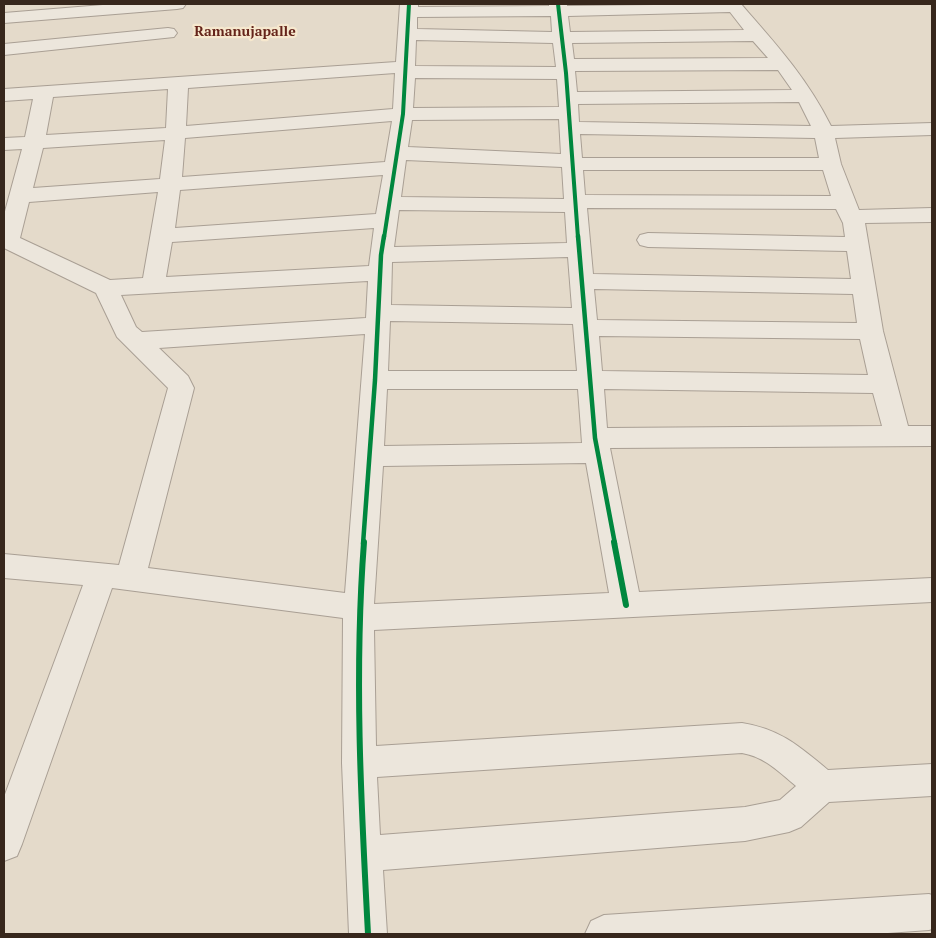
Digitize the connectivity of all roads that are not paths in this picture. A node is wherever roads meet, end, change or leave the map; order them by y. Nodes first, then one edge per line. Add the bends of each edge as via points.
1 (177, 4) edge
2 (733, 5) edge
3 (559, 8) edge
4 (46, 9) edge
5 (408, 17) edge
6 (4, 18) edge
7 (168, 33) dead end
8 (758, 36) junction
9 (562, 38) junction
10 (4, 50) edge
11 (783, 64) junction
12 (404, 69) junction
13 (566, 69) junction
14 (178, 84) junction
15 (44, 92) junction
16 (4, 95) edge
17 (806, 96) junction
18 (569, 113) junction
19 (403, 114) junction
20 (932, 129) edge
21 (824, 132) junction
22 (177, 133) junction
23 (34, 142) junction
24 (4, 144) edge
25 (395, 160) junction
26 (572, 163) junction
27 (830, 164) junction
28 (170, 184) junction
29 (19, 196) junction
30 (575, 204) junction
31 (848, 210) junction
32 (388, 212) junction
33 (932, 215) edge
34 (163, 236) junction
35 (6, 240) edge
36 (648, 240) dead end
37 (858, 244) junction
38 (580, 250) junction
39 (381, 264) junction
40 (583, 281) junction
41 (153, 285) junction
42 (864, 287) junction
43 (106, 288) junction
44 (379, 319) junction
45 (586, 322) junction
46 (872, 331) junction
47 (138, 341) junction
48 (375, 380) junction
49 (589, 380) junction
50 (883, 384) junction
51 (898, 436) junction
52 (932, 436) edge
53 (595, 445) junction
54 (370, 456) junction
55 (4, 566) edge
56 (116, 577) junction
57 (932, 590) edge
58 (626, 605) junction
59 (358, 612) junction
60 (359, 763) junction
61 (932, 780) edge
62 (822, 786) junction
63 (4, 844) edge
64 (364, 854) junction
65 (929, 912) dead end
66 (368, 934) edge
67 (604, 934) edge

1 - 4 street
2 - 3 street
2 - 8 street
3 - 5 street
3 - 9 street
4 - 6 street
5 - 9 street
5 - 12 street
7 - 10 street
8 - 9 street
8 - 11 street
9 - 13 street
11 - 13 street
11 - 17 street
12 - 13 street
12 - 14 street
12 - 19 street
13 - 18 street
14 - 15 street
14 - 22 street
15 - 16 street
15 - 23 street
17 - 18 street
17 - 21 street
18 - 19 street
18 - 21 street
18 - 26 street
19 - 22 street
19 - 25 street
20 - 21 street
21 - 27 street
22 - 23 street
22 - 28 street
23 - 24 street
23 - 29 street
25 - 26 street
25 - 28 street
25 - 32 street
26 - 27 street
26 - 30 street
27 - 31 street
28 - 29 street
28 - 34 street
29 - 35 street
30 - 31 street
30 - 32 street
30 - 38 street
31 - 33 street
31 - 37 street
32 - 34 street
32 - 39 street
34 - 41 street
35 - 43 street
36 - 37 street
37 - 42 street
38 - 39 street
38 - 40 street
39 - 41 street
39 - 44 street
40 - 42 street
40 - 45 street
41 - 43 street
42 - 46 street
43 - 47 street via 123,326
44 - 45 street
44 - 47 street
44 - 48 street
45 - 46 street
45 - 49 street
46 - 50 street
47 - 56 street via 179,382 181,388
48 - 49 street
48 - 54 street
49 - 50 street
49 - 53 street
50 - 51 street
51 - 52 street
51 - 53 street
53 - 54 street
53 - 58 street
54 - 59 street
55 - 56 street
56 - 59 street
56 - 63 street
57 - 58 street
58 - 59 street
59 - 60 street
60 - 62 street via 742,738 761,741 778,750
60 - 64 street
61 - 62 street
62 - 64 street via 789,815 745,824
64 - 66 street
65 - 67 street

